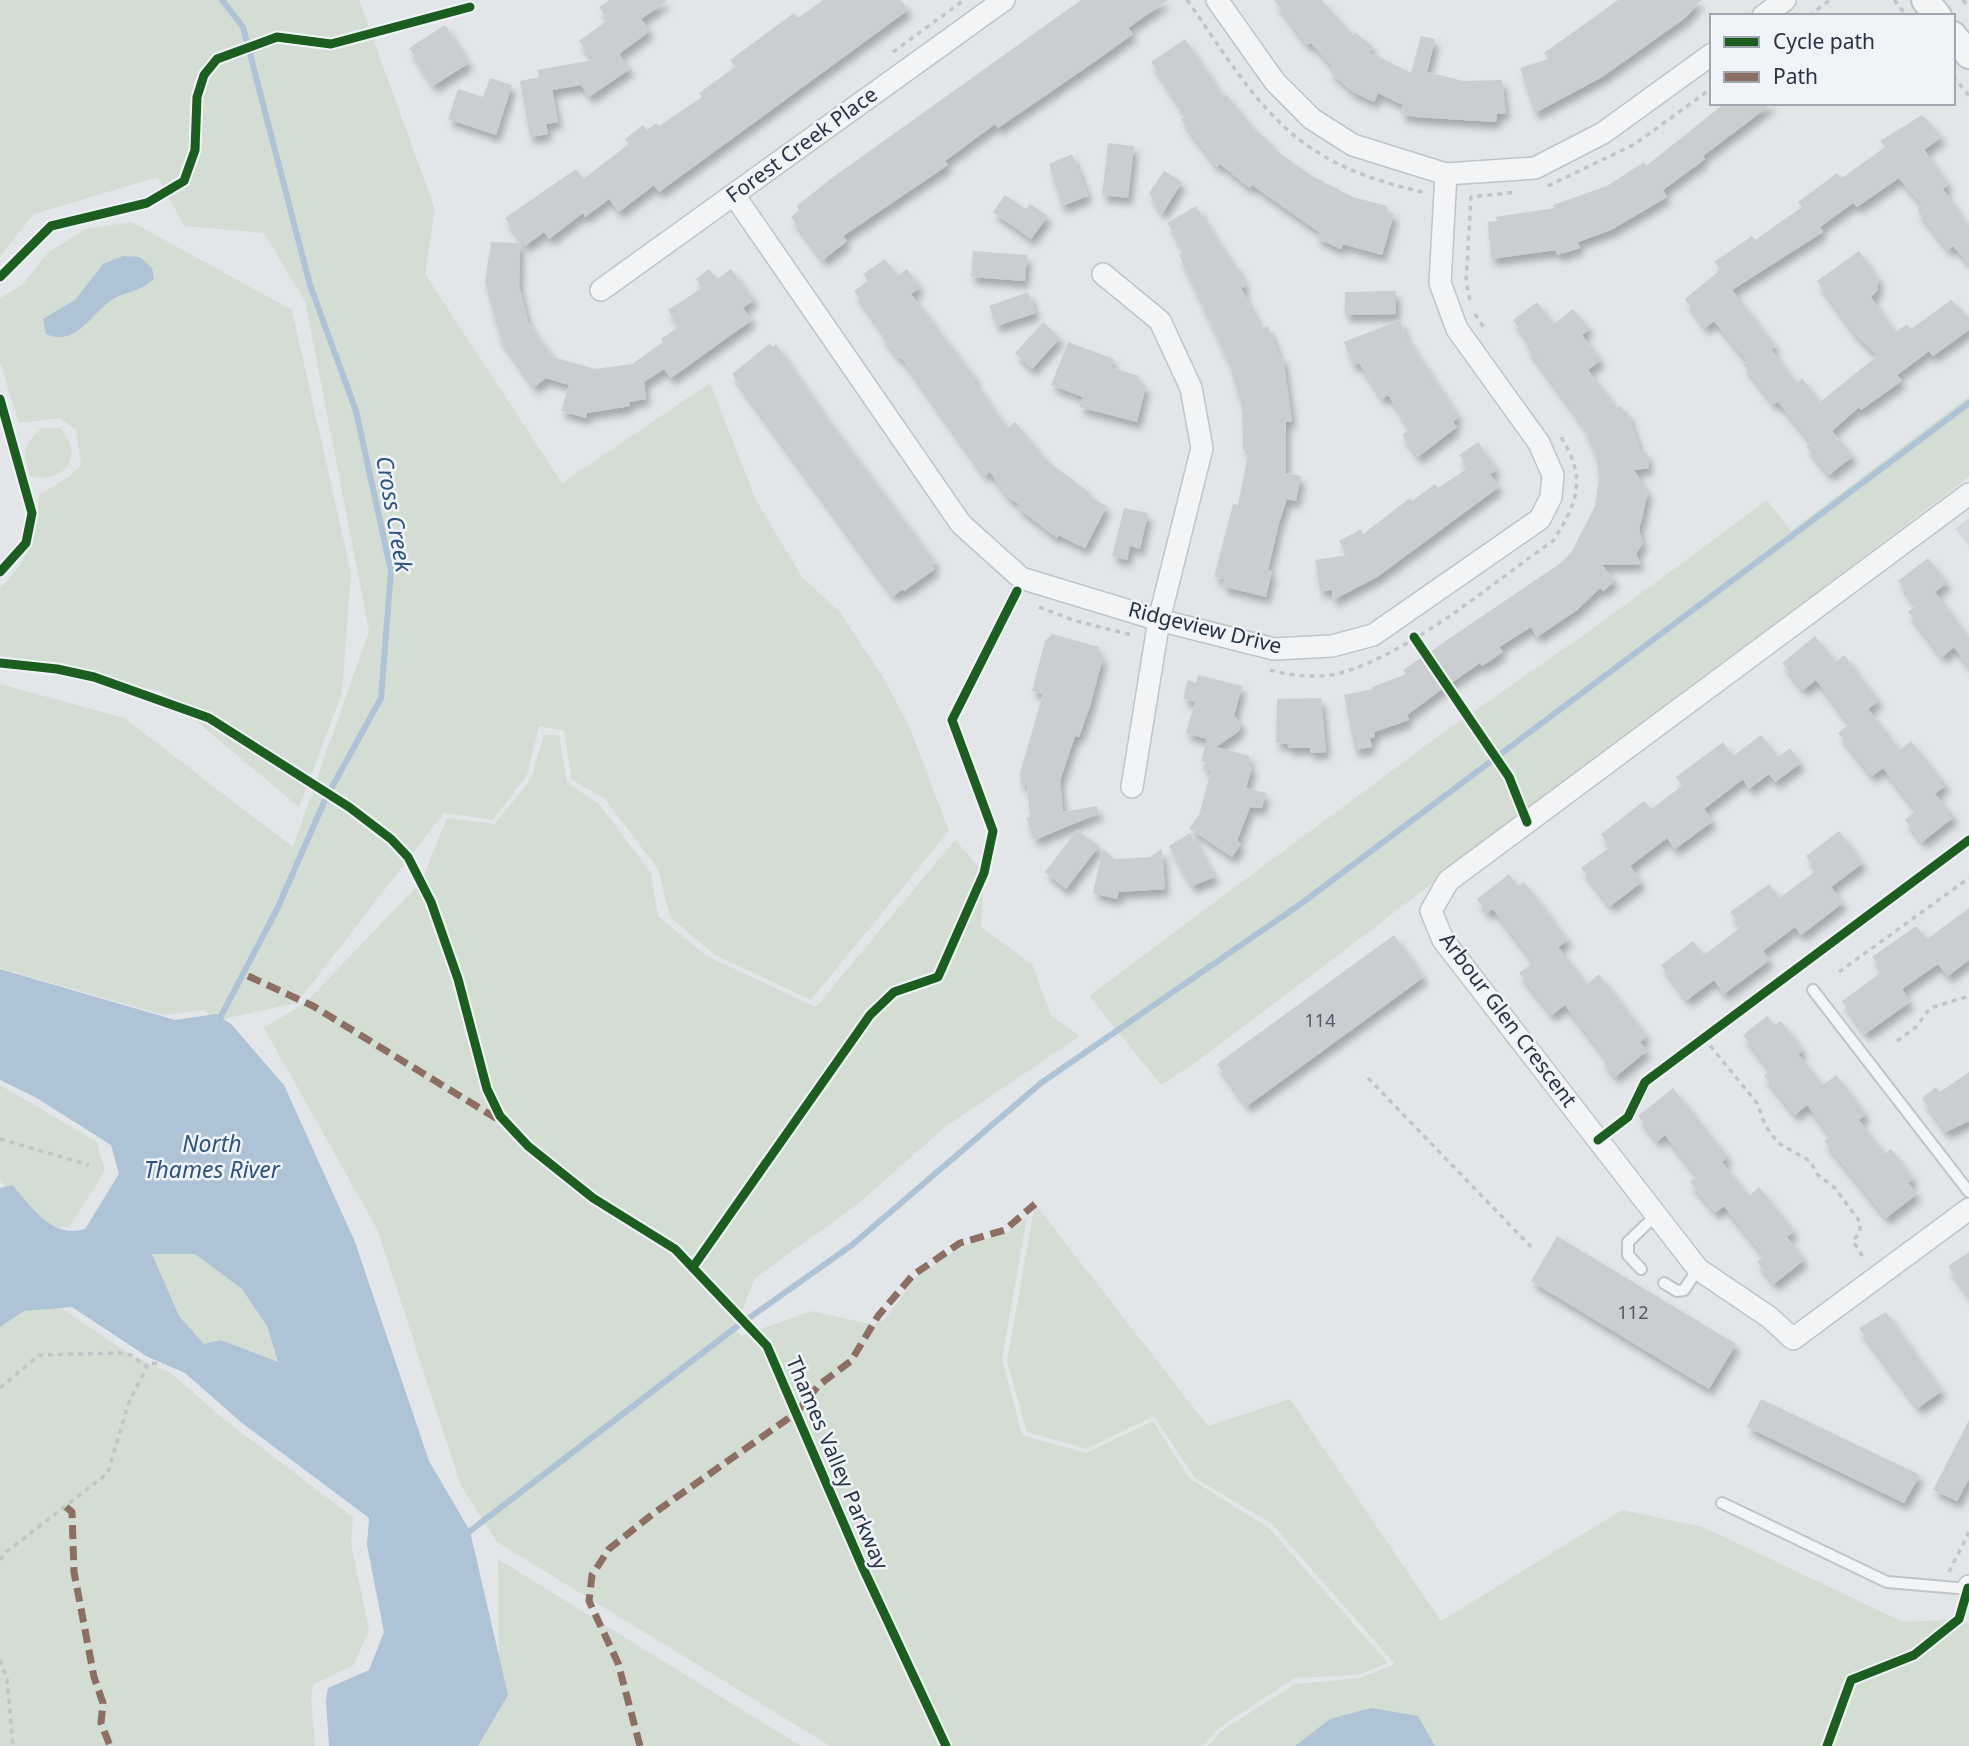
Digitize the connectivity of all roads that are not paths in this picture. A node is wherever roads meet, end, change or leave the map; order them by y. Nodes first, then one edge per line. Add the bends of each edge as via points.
1 (1004, 0) edge
2 (1217, 0) edge
3 (1785, 0) edge
4 (1925, 0) edge
5 (1766, 14) edge
6 (1936, 14) edge
7 (1955, 38) edge
8 (1710, 55) edge
9 (1969, 55) edge
10 (1446, 174) junction
11 (734, 195) junction
12 (1103, 274) dead end
13 (601, 290) dead end
14 (1969, 494) edge
15 (1159, 620) junction
16 (1132, 788) dead end
17 (1813, 990) dead end
18 (1969, 1192) edge
19 (1969, 1209) edge
20 (1656, 1215) junction
21 (1641, 1269) dead end
22 (1698, 1269) junction
23 (1664, 1283) dead end
24 (1721, 1503) dead end
25 (1969, 1588) edge

1 - 11 street, Forest Creek Place
2 - 10 street via 1275,82 1312,119 1353,145
3 - 5 street
4 - 6 street
7 - 9 street
8 - 10 street via 1603,133 1535,168
10 - 15 street, Ridgeview Drive via 1440,283 1457,330 1544,453 1553,475 1551,497 1540,519 1373,635 1332,646 1274,649
11 - 13 street, Forest Creek Place
11 - 15 street, Ridgeview Drive via 961,524 1021,578
12 - 15 street via 1160,321 1191,388 1202,448
14 - 20 street, Arbour Glen Crescent via 1448,881 1431,911 1443,940
15 - 16 street
17 - 18 lane
19 - 22 street, Arbour Glen Crescent via 1793,1339
20 - 21 lane via 1628,1242 1628,1255
20 - 22 street, Arbour Glen Crescent
22 - 23 lane via 1684,1290
24 - 25 lane via 1886,1582

